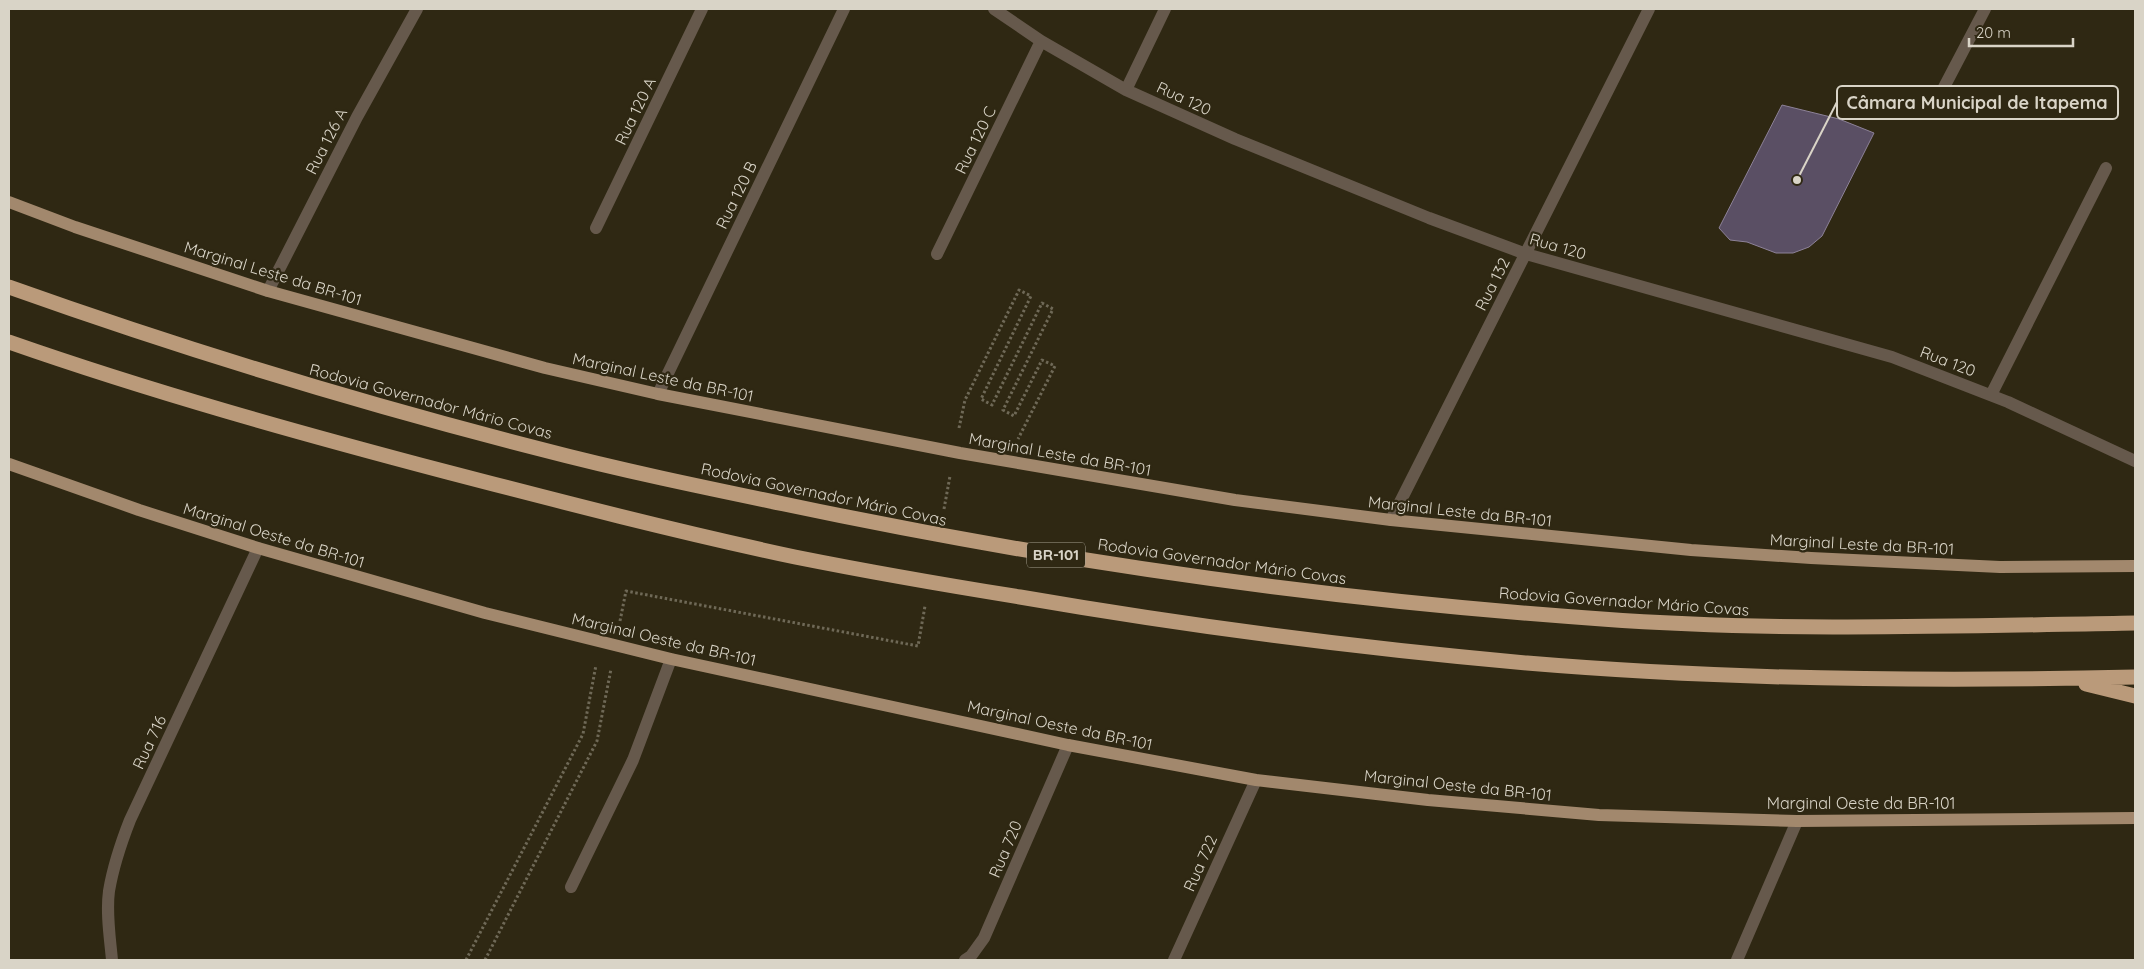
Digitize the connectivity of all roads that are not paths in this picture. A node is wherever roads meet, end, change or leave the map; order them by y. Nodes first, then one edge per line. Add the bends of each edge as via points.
1 (416, 9) edge
2 (702, 9) edge
3 (844, 9) edge
4 (994, 9) edge
5 (1166, 9) edge
6 (1649, 9) edge
7 (1985, 9) edge
8 (1041, 41) junction
9 (1126, 90) junction
10 (1931, 112) dead end
11 (2106, 168) dead end
12 (9, 202) edge
13 (596, 228) dead end
14 (938, 254) dead end
15 (1526, 254) junction
16 (9, 288) edge
17 (268, 290) junction
18 (9, 342) edge
19 (658, 394) junction
20 (1991, 396) junction
21 (2135, 460) edge
22 (9, 464) edge
23 (1391, 520) junction
24 (258, 548) junction
25 (2135, 566) edge
26 (2135, 623) edge
27 (671, 659) junction
28 (2135, 677) edge
29 (2068, 679) junction
30 (2135, 696) edge
31 (1068, 745) junction
32 (1256, 780) junction
33 (2135, 818) edge
34 (1797, 821) junction
35 (571, 887) dead end
36 (112, 960) edge
37 (965, 960) edge
38 (1174, 960) edge
39 (1736, 960) edge

1 - 17 street, Rua 126 A
2 - 13 street, Rua 120 A
3 - 19 street, Rua 120 B
4 - 8 street, Rua 120
5 - 9 street
6 - 15 street, Rua 132
7 - 10 street
8 - 9 street, Rua 120
8 - 14 street, Rua 120 C
9 - 15 street, Rua 120 via 1235,140
11 - 20 street
12 - 17 main road, Marginal Leste da BR-101
15 - 20 street, Rua 120 via 1892,356
15 - 23 street, Rua 132
16 - 26 highway, Rodovia Governador Mário Covas / BR-101 via 364,402 543,450 730,493 1008,548 1312,591 1606,620 1818,628
17 - 19 main road, Marginal Leste da BR-101 via 545,368
18 - 29 highway via 297,432 618,515 794,557 1056,604 1218,628 1530,663 1815,678
19 - 23 main road, Marginal Leste da BR-101 via 970,455 1235,500
20 - 21 street, Rua 120
22 - 24 main road, Marginal Oeste da BR-101
23 - 25 main road, Marginal Leste da BR-101 via 1681,549 1811,558 2000,567
24 - 27 main road, Marginal Oeste da BR-101 via 485,614
24 - 36 street, Rua 716 via 120,847 109,892
27 - 31 main road, Marginal Oeste da BR-101
27 - 35 street via 633,760
28 - 29 highway
29 - 30 highway
31 - 32 main road, Marginal Oeste da BR-101
31 - 37 street, Rua 720 via 984,938
32 - 34 main road, Marginal Oeste da BR-101 via 1599,815
32 - 38 street, Rua 722
33 - 34 main road, Marginal Oeste da BR-101
34 - 39 street

